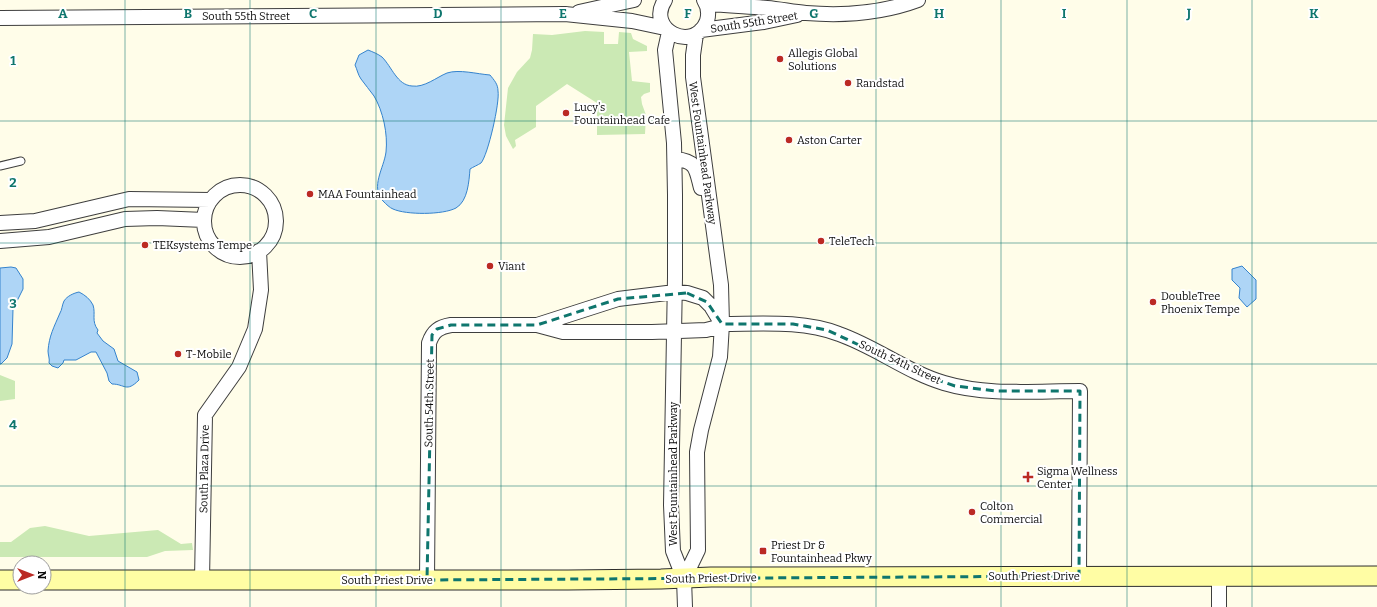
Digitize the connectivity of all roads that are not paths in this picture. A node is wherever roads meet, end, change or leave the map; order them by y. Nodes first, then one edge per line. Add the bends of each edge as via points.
1 (634, 0) edge
2 (665, 0) edge
3 (918, 0) edge
4 (705, 2) edge
5 (807, 13) junction
6 (565, 14) junction
7 (0, 18) edge
8 (667, 30) junction
9 (698, 32) junction
10 (675, 159) junction
11 (21, 161) dead end
12 (0, 166) edge
13 (211, 200) junction
14 (711, 210) junction
15 (204, 220) junction
16 (0, 224) edge
17 (0, 240) edge
18 (259, 252) junction
19 (675, 292) junction
20 (537, 324) junction
21 (722, 324) junction
22 (674, 330) junction
23 (1079, 576) junction
24 (1219, 576) junction
25 (1377, 576) edge
26 (684, 578) junction
27 (0, 580) edge
28 (12, 580) edge
29 (52, 580) edge
30 (202, 580) junction
31 (427, 580) junction
32 (685, 607) edge
33 (1219, 607) edge

1 - 6 street, South 55th Street
2 - 8 street via 660,10 662,23
3 - 5 street, South 55th Street via 872,12
4 - 5 street, South 55th Street
4 - 9 street, West Fountainhead Parkway via 708,18
5 - 9 street, South 55th Street
6 - 7 street, South 55th Street
6 - 8 street, South 55th Street via 632,21
8 - 9 street, South 55th Street via 682,37
8 - 10 street, West Fountainhead Parkway via 664,50
9 - 14 street, West Fountainhead Parkway via 693,55 693,77
10 - 14 street via 691,163 695,167 702,192
10 - 19 street, West Fountainhead Parkway
11 - 12 lane
13 - 15 street
13 - 16 street via 129,198 35,221
13 - 18 street via 229,187 241,185 257,189 266,197 274,212 274,229 266,245
14 - 21 street, West Fountainhead Parkway via 722,295
15 - 17 street via 125,219 49,237
15 - 18 street via 209,239 222,252 240,257
18 - 30 street, South Plaza Drive via 261,290 255,329 239,366 205,415
19 - 20 street, South 54th Street via 618,299
19 - 21 street, South 54th Street via 703,298
19 - 22 street, West Fountainhead Parkway
20 - 22 street, South 54th Street via 563,332
20 - 31 street, South 54th Street via 451,324 437,329 432,335
21 - 22 street, South 54th Street via 706,330
21 - 23 street, South 54th Street via 793,324 827,330 855,340 923,375 966,388 996,391 1080,391
21 - 26 street, West Fountainhead Parkway via 720,357 697,452 698,550
22 - 26 street, West Fountainhead Parkway via 672,533 673,551
23 - 24 main road, South Priest Drive
23 - 26 main road, South Priest Drive
24 - 25 main road, South Priest Drive
24 - 33 street
26 - 31 main road, South Priest Drive
26 - 32 street
27 - 28 main road
29 - 30 main road, South Priest Drive
30 - 31 main road, South Priest Drive

